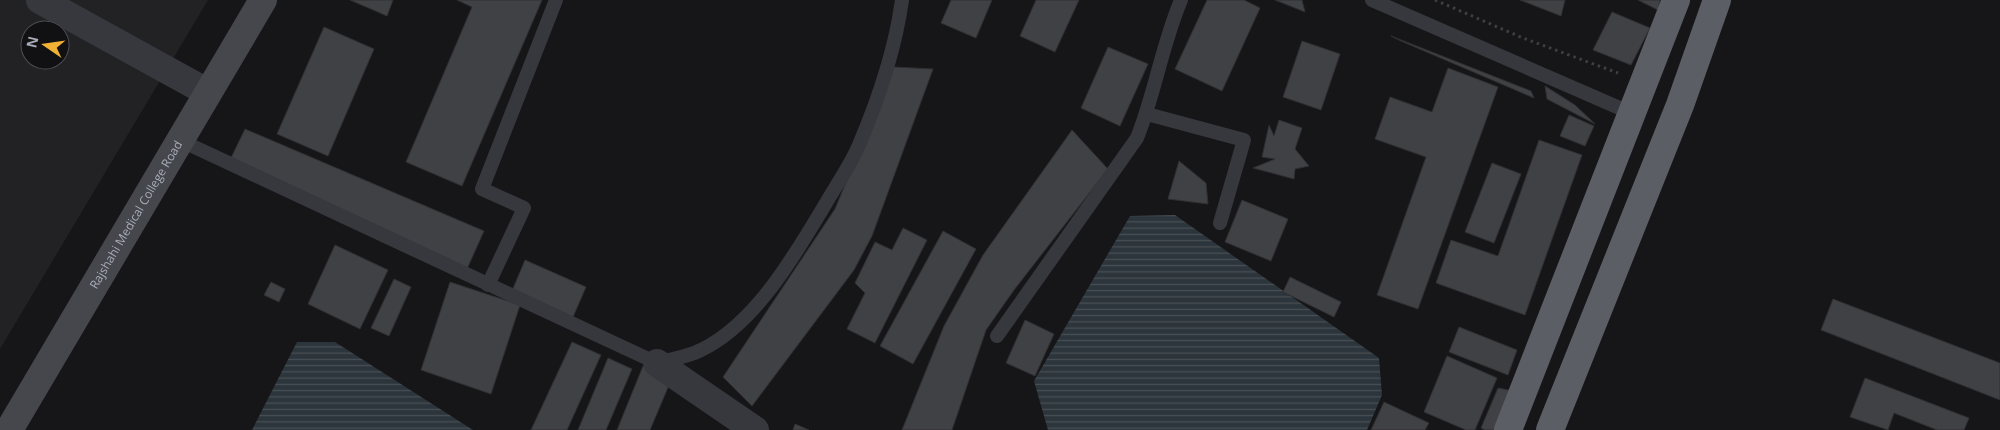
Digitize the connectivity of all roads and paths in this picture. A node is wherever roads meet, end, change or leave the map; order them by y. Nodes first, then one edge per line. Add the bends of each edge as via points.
1 (40, 0) edge
2 (246, 0) edge
3 (263, 0) edge
4 (556, 0) edge
5 (902, 0) edge
6 (1181, 0) edge
7 (1372, 0) edge
8 (1435, 0) edge
9 (1676, 0) edge
10 (1717, 0) edge
11 (1642, 82) junction
12 (196, 86) junction
13 (1631, 113) junction
14 (1147, 114) junction
15 (174, 138) junction
16 (1220, 223) dead end
17 (488, 284) junction
18 (998, 336) dead end
19 (657, 363) junction
20 (0, 417) edge
21 (9, 430) edge
22 (755, 430) edge
23 (1508, 430) edge
24 (1550, 430) edge

1 - 12 street
2 - 12 main road, Rajshahi Medical College Road
3 - 15 main road, Rajshahi Medical College Road
4 - 17 lane via 482,189 524,208
5 - 19 lane via 896,40 858,148 775,284 738,324 701,350
6 - 14 lane via 1168,31
7 - 13 lane
8 - 11 path via 1523,38
9 - 11 highway
10 - 24 highway via 1680,105
11 - 13 highway
12 - 15 main road, Rajshahi Medical College Road
13 - 23 highway
14 - 16 lane via 1244,140
14 - 18 lane via 1137,138
15 - 17 lane
15 - 20 main road, Rajshahi Medical College Road
15 - 21 main road, Rajshahi Medical College Road
17 - 19 lane
19 - 22 street

